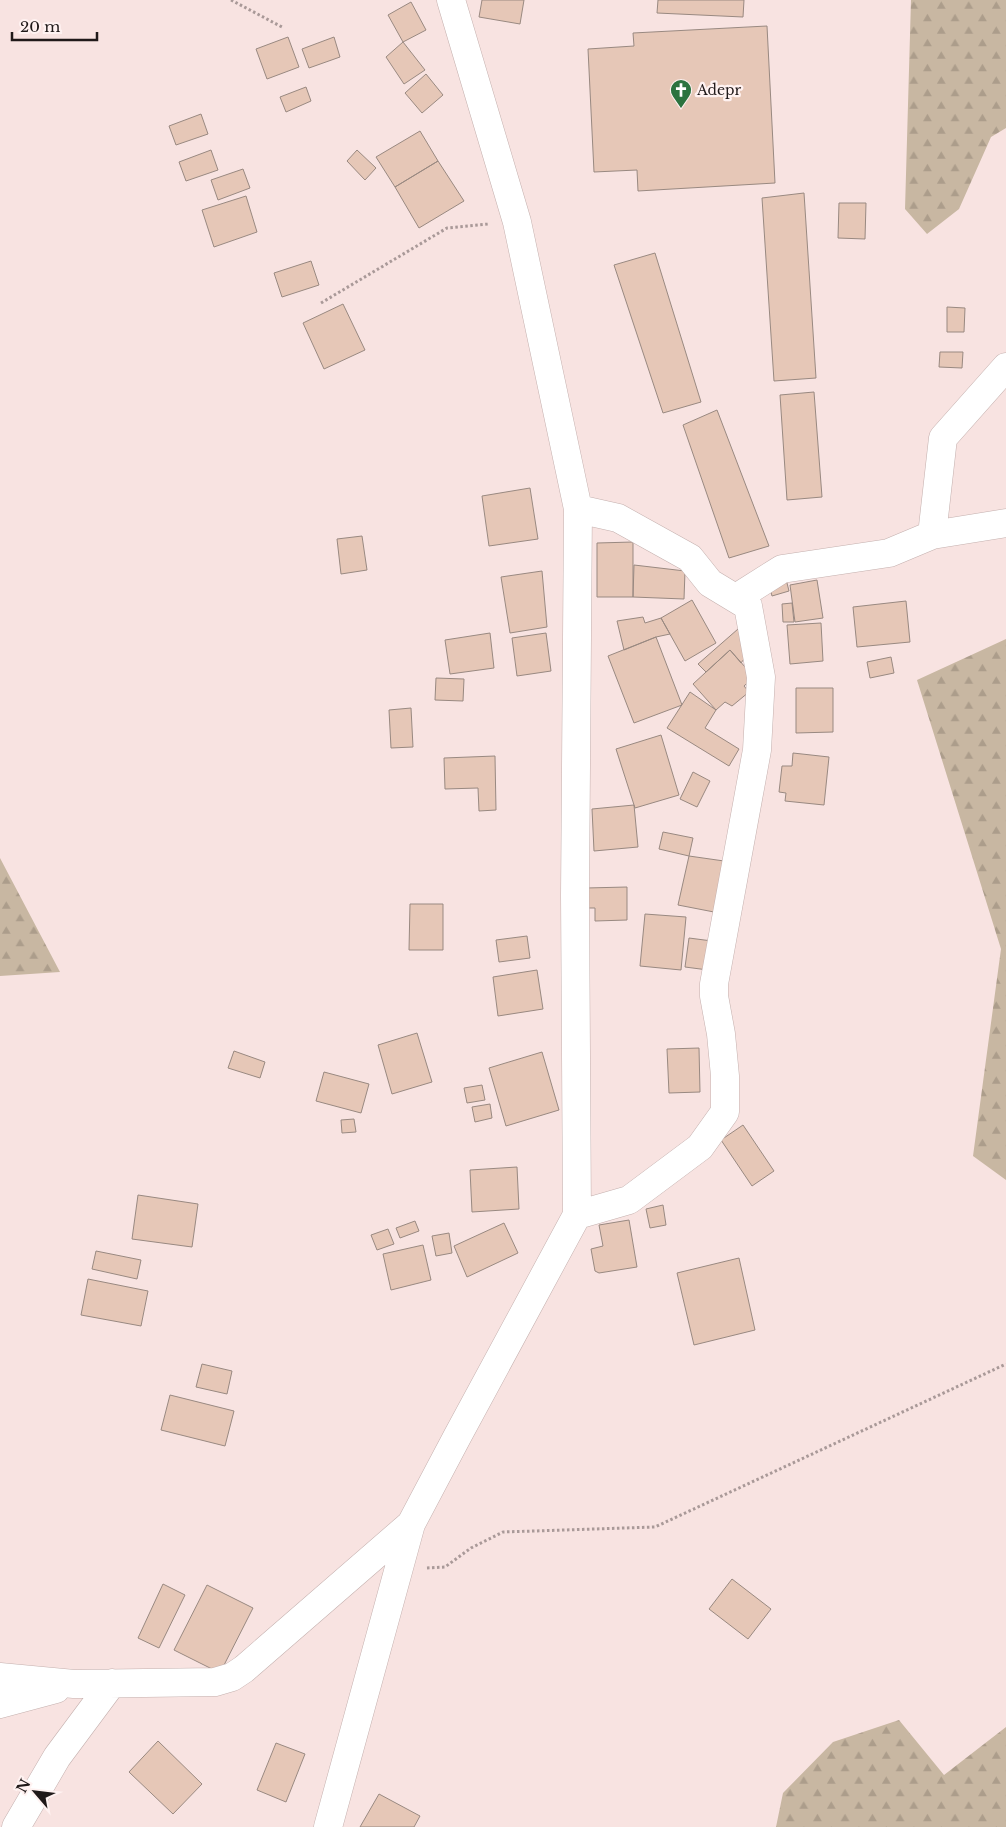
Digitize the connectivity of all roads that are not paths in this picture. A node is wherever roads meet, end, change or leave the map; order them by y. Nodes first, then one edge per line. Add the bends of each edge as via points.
1 (452, 0) edge
2 (1006, 367) edge
3 (578, 509) junction
4 (1006, 523) edge
5 (932, 535) junction
6 (736, 598) junction
7 (577, 1215) junction
8 (411, 1524) junction
9 (0, 1677) edge
10 (74, 1684) junction
11 (112, 1684) junction
12 (0, 1704) edge
13 (16, 1827) edge
14 (328, 1827) edge

1 - 3 street via 517,222
2 - 5 street via 943,438
3 - 6 street via 618,518 690,558 710,583
3 - 7 street
4 - 5 street
5 - 6 street via 889,554 782,570
6 - 7 street via 748,606 761,678 757,750 714,984 725,1076 725,1112 700,1147 629,1200
7 - 8 street
8 - 11 street via 232,1677 215,1682
8 - 14 street
9 - 10 street
10 - 11 street
10 - 12 street
11 - 13 street via 58,1757

